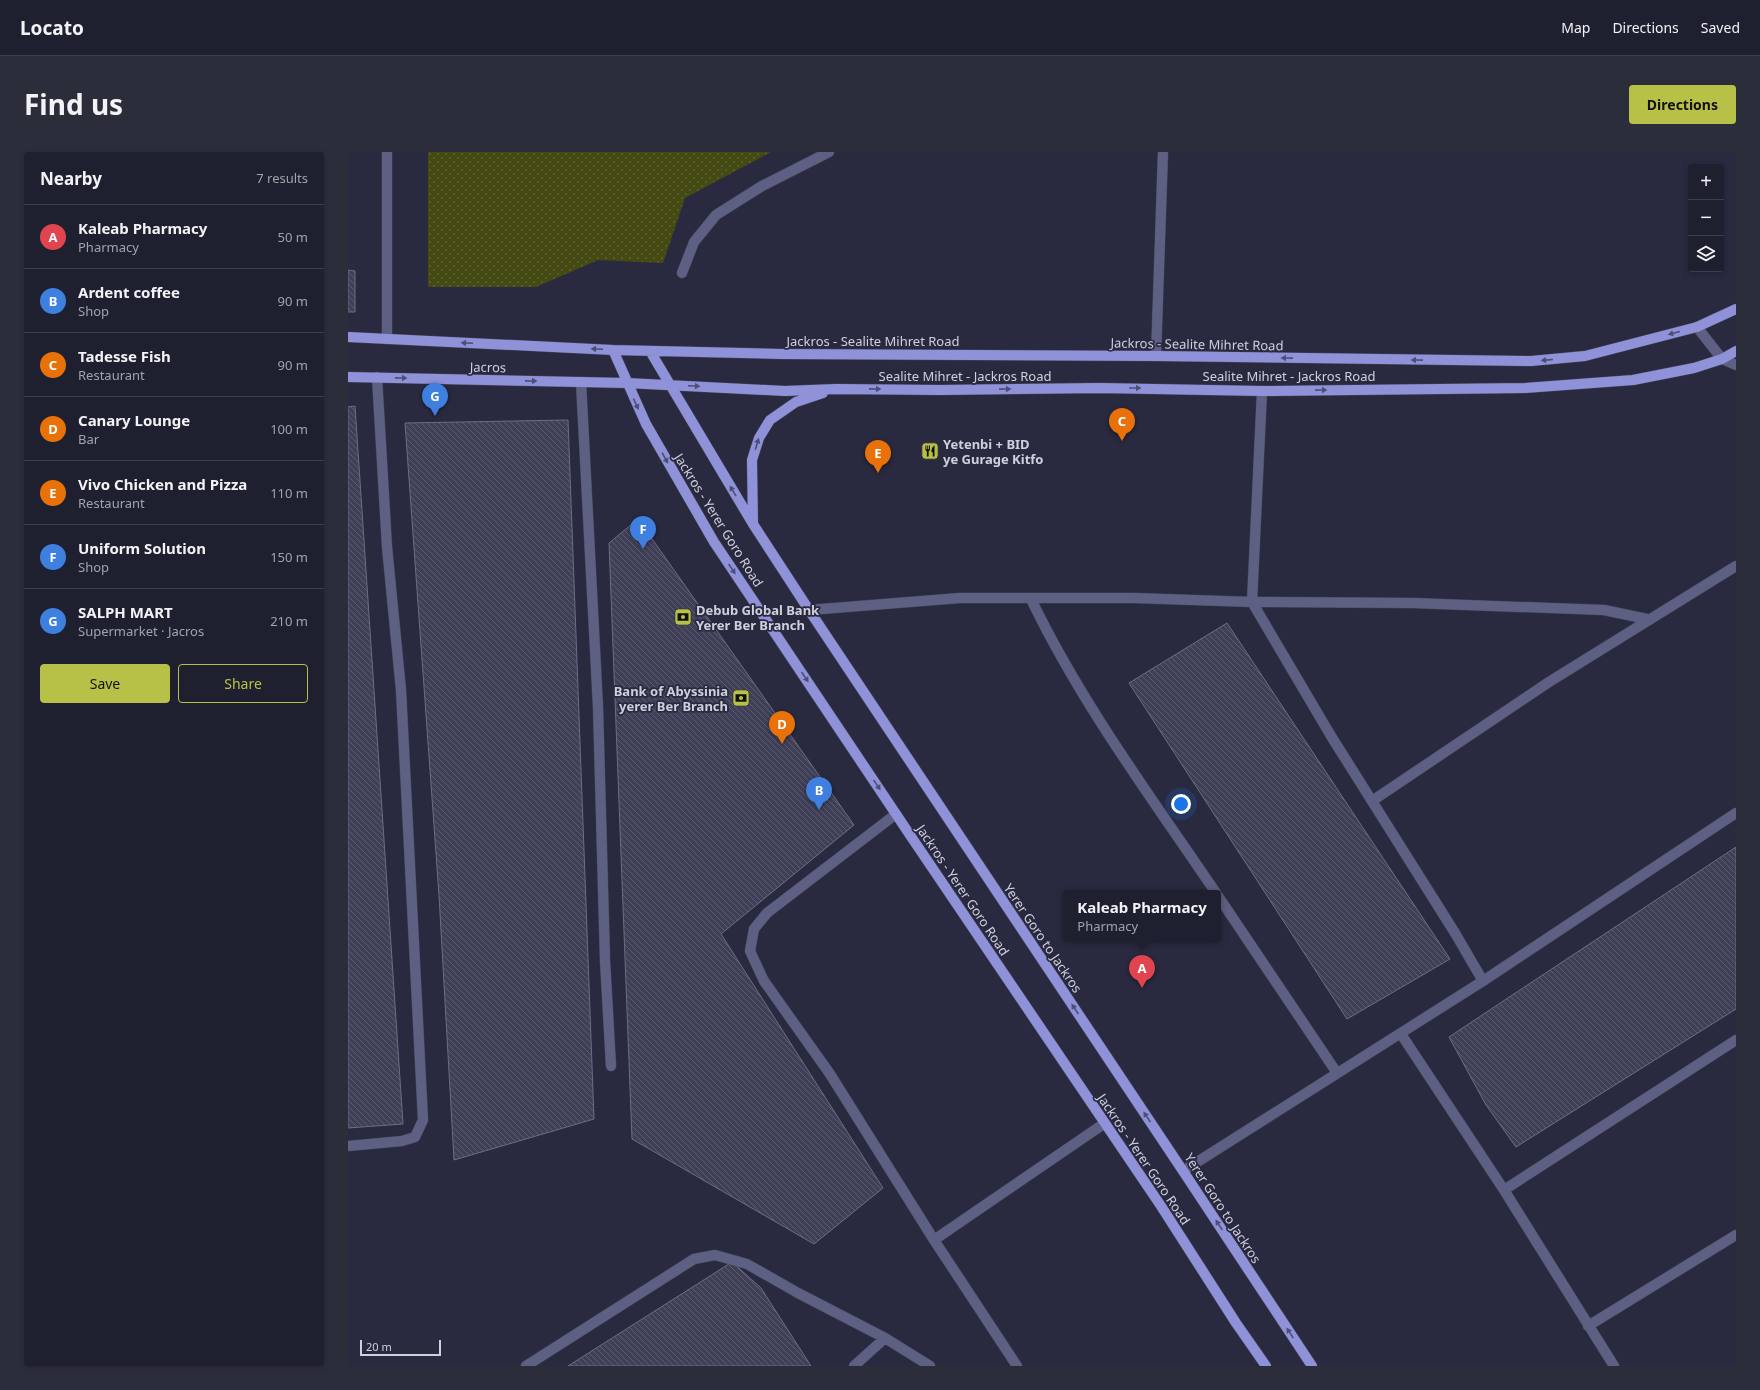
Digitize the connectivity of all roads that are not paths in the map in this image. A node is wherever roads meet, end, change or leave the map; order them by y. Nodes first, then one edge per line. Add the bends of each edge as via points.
1 (387, 152) edge
2 (829, 152) edge
3 (1163, 152) edge
4 (682, 273) dead end
5 (1736, 309) edge
6 (1697, 327) junction
7 (348, 337) edge
8 (387, 339) junction
9 (613, 350) junction
10 (650, 351) junction
11 (1736, 351) edge
12 (1156, 356) junction
13 (1722, 358) junction
14 (1736, 365) edge
15 (348, 377) edge
16 (377, 378) junction
17 (581, 382) junction
18 (627, 383) junction
19 (669, 384) junction
20 (836, 389) junction
21 (1262, 391) junction
22 (753, 524) junction
23 (1736, 566) edge
24 (1031, 599) junction
25 (1252, 602) junction
26 (809, 610) junction
27 (1648, 619) junction
28 (1372, 801) junction
29 (1736, 813) edge
30 (896, 814) junction
31 (1214, 890) edge
32 (1221, 900) edge
33 (1483, 981) junction
34 (1401, 1034) junction
35 (1736, 1040) edge
36 (611, 1066) dead end
37 (1337, 1073) junction
38 (1105, 1123) junction
39 (348, 1146) edge
40 (1184, 1171) junction
41 (1504, 1190) junction
42 (1736, 1235) edge
43 (934, 1240) junction
44 (1588, 1326) junction
45 (885, 1338) junction
46 (526, 1366) edge
47 (854, 1366) edge
48 (930, 1366) edge
49 (1017, 1366) edge
50 (1266, 1366) edge
51 (1312, 1366) edge
52 (1614, 1366) edge

1 - 8 street
2 - 4 street via 762,186 716,215 694,242
3 - 12 street
5 - 6 main road, Jackros - Sealite Mihret Road
6 -> 12 main road, Jackros - Sealite Mihret Road via 1585,356 1532,361
6 - 13 street
7 - 8 main road, Jacros
9 -> 8 main road, Jacros
9 - 10 main road, Jacros
9 - 18 main road
10 - 12 main road, Jackros - Sealite Mihret Road
10 - 19 main road, Yerer Goro to Jackros
11 - 13 main road, Sealite Mihret - Jackros Road
13 - 14 street
21 -> 13 main road, Sealite Mihret - Jackros Road via 1525,388 1632,380 1694,368
15 - 16 main road, Jacros
16 -> 17 main road, Jacros
16 - 39 street via 387,547 401,690 423,1120 415,1137 402,1141
17 - 18 main road, Jacros
17 - 36 street via 598,707 605,960
18 - 19 main road, Jacros
18 -> 30 main road, Jackros - Yerer Goro Road via 646,424 714,542
19 -> 20 main road, Jacros via 785,391
22 -> 19 main road, Yerer Goro to Jackros
20 -> 21 main road, Sealite Mihret - Jackros Road via 1164,388
22 -> 20 main road via 752,460 759,438 770,420 796,402
21 - 25 street
22 - 26 main road, Yerer Goro to Jackros
23 - 27 street
24 - 25 street via 1134,598
24 - 26 street via 960,598
24 - 31 street via 1083,695
25 - 27 street via 1604,610
25 - 28 street
40 -> 26 main road, Yerer Goro to Jackros
27 - 28 street
28 - 33 street
29 - 33 street
30 - 38 main road, Jackros - Yerer Goro Road
30 - 43 street via 767,912 754,929 750,951 764,981 830,1074
32 - 37 street
33 - 34 street
34 - 37 street
34 - 41 street
35 - 41 street
37 - 40 street
38 - 43 street
38 - 50 main road, Jackros - Yerer Goro Road
51 -> 40 main road, Yerer Goro to Jackros
41 - 44 street
42 - 44 street
43 - 49 street
44 - 52 street
45 - 46 street via 747,1264 715,1255 694,1259
45 - 47 street
45 - 48 street

